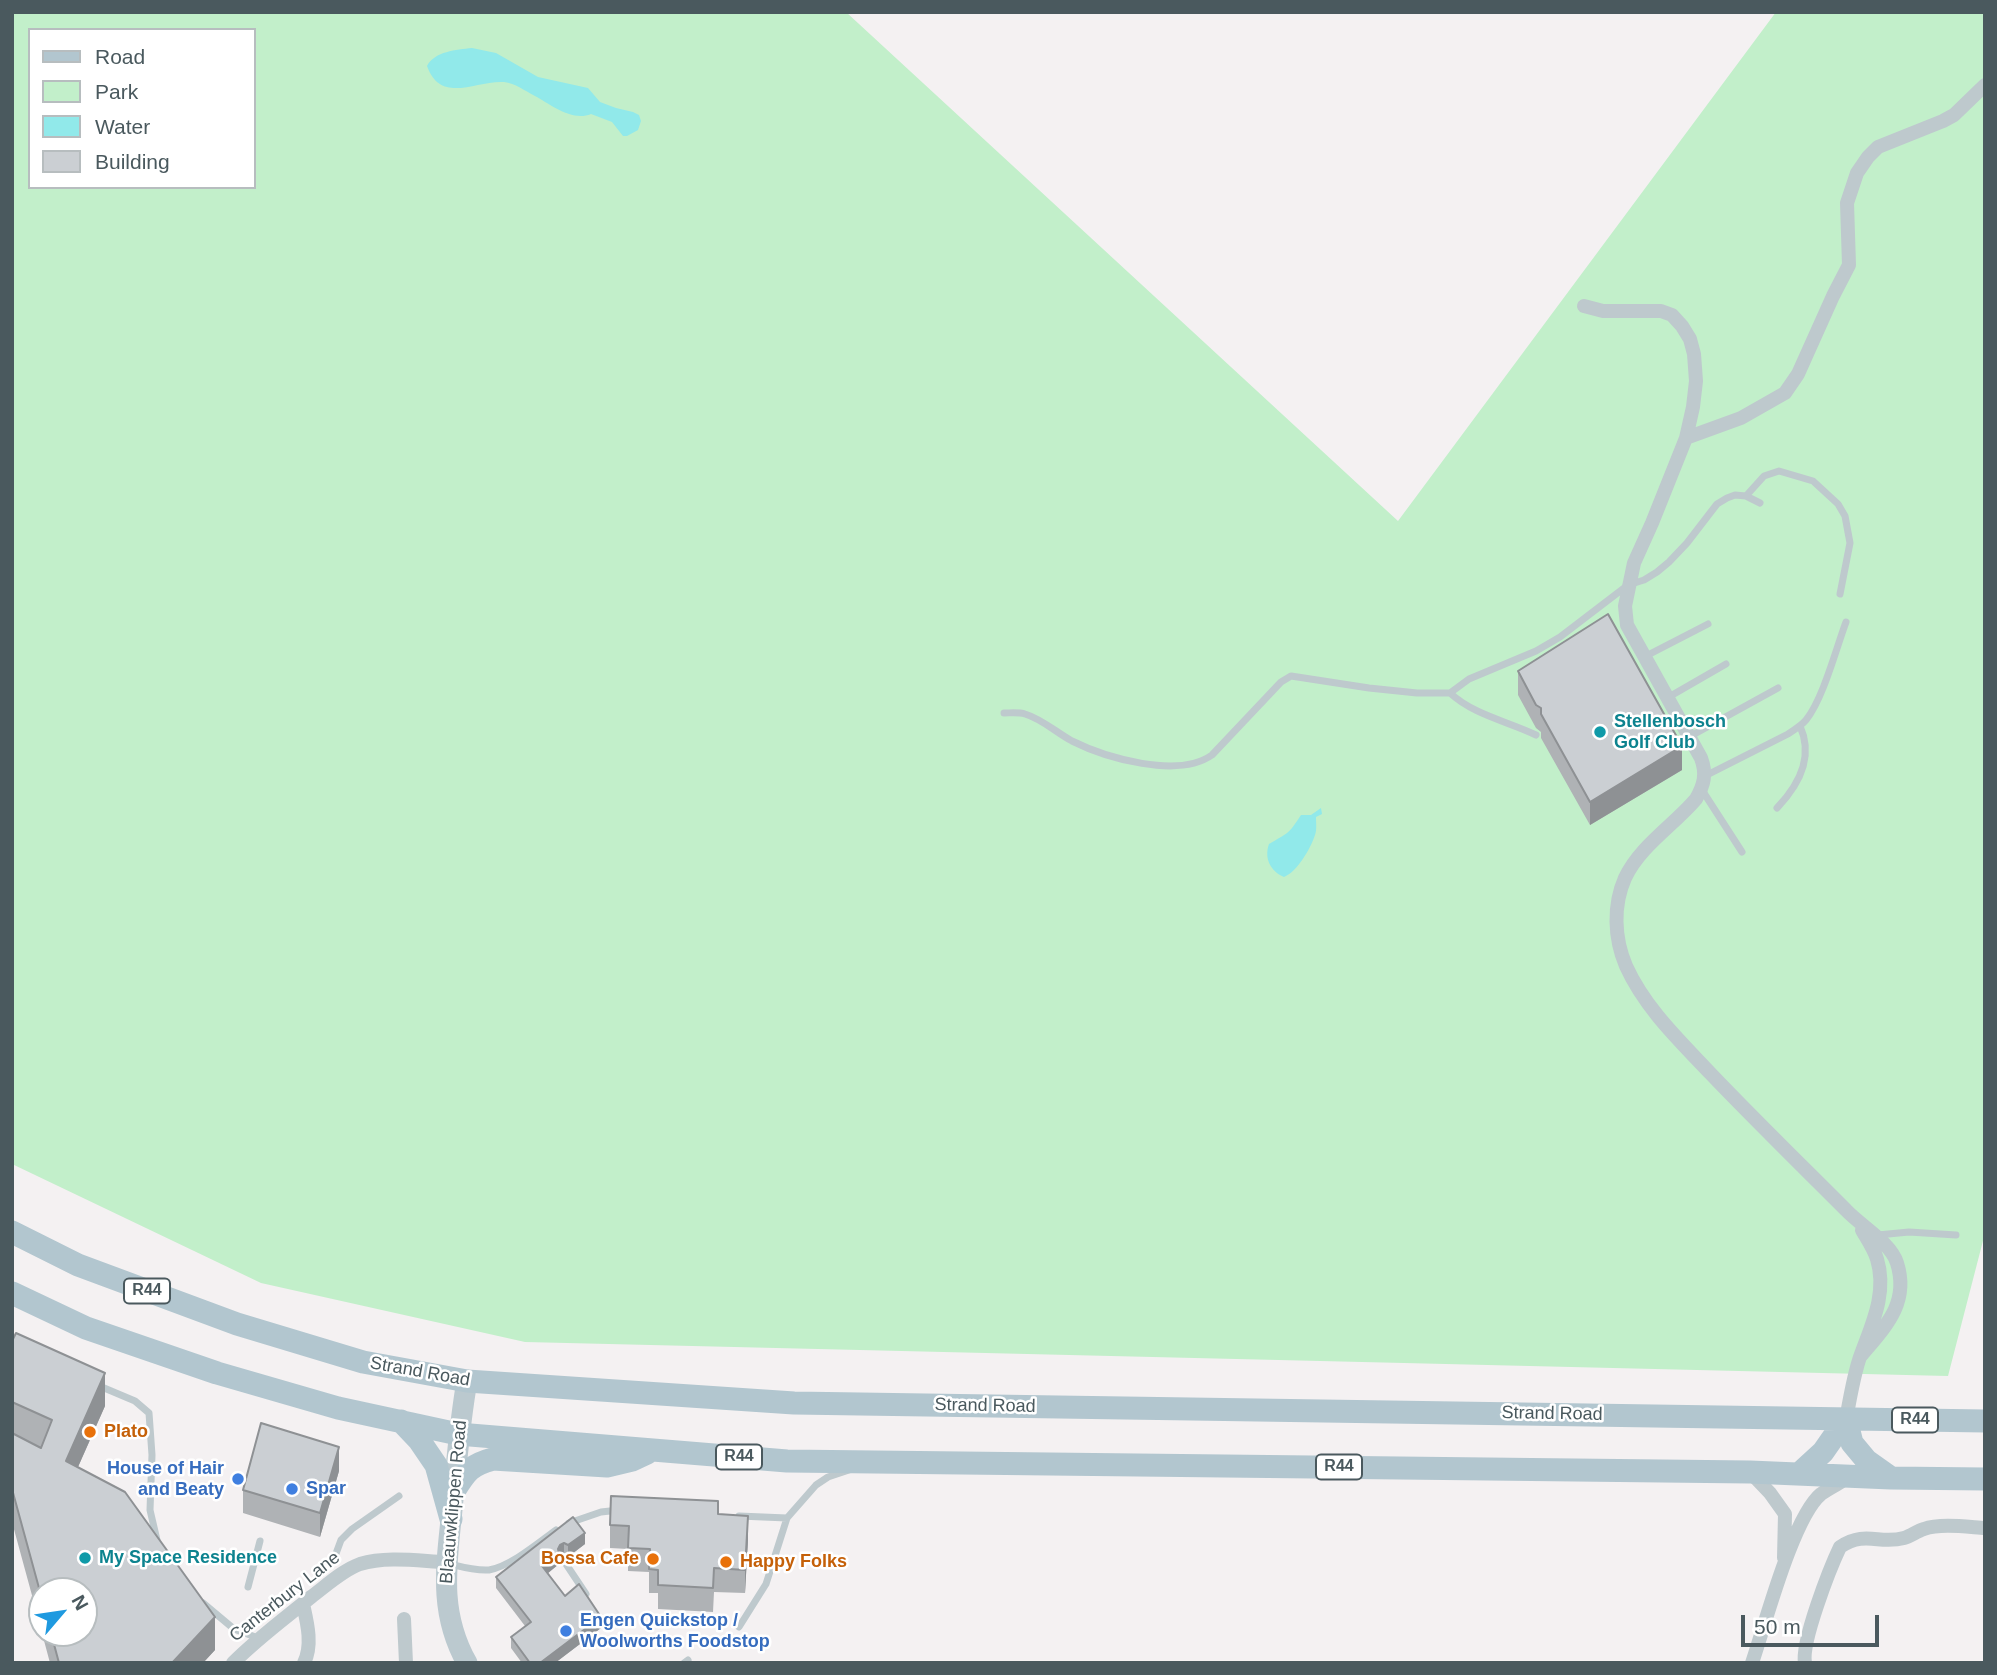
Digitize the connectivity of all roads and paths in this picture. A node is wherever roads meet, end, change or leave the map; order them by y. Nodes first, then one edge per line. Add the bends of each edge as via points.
1 (1985, 85) edge
2 (1584, 306) dead end
3 (1686, 438) junction
4 (1746, 496) junction
5 (1760, 503) dead end
6 (1628, 585) junction
7 (1840, 594) dead end
8 (1846, 622) dead end
9 (1708, 624) dead end
10 (1643, 657) junction
11 (1726, 664) dead end
12 (1778, 688) dead end
13 (1450, 693) junction
14 (1666, 698) junction
15 (1004, 713) dead end
16 (1800, 726) junction
17 (1536, 735) dead end
18 (1688, 737) junction
19 (1703, 783) junction
20 (1777, 808) dead end
21 (1742, 852) dead end
22 (1858, 1223) junction
23 (12, 1232) edge
24 (1955, 1235) dead end
25 (1874, 1236) junction
26 (12, 1293) edge
27 (1860, 1357) junction
28 (86, 1381) edge
29 (467, 1381) junction
30 (1846, 1419) junction
31 (401, 1421) junction
32 (1985, 1421) edge
33 (458, 1434) junction
34 (653, 1450) junction
35 (884, 1461) junction
36 (1749, 1472) junction
37 (1799, 1474) junction
38 (1852, 1475) junction
39 (1891, 1478) junction
40 (1985, 1479) edge
41 (454, 1491) junction
42 (399, 1496) dead end
43 (625, 1509) edge
44 (733, 1515) edge
45 (787, 1518) junction
46 (451, 1519) junction
47 (1985, 1528) edge
48 (546, 1537) junction
49 (260, 1541) dead end
50 (552, 1545) edge
51 (159, 1546) edge
52 (334, 1559) dead end
53 (564, 1561) dead end
54 (446, 1562) junction
55 (1785, 1563) junction
56 (248, 1587) dead end
57 (586, 1594) edge
58 (196, 1596) edge
59 (303, 1604) junction
60 (404, 1619) dead end
61 (739, 1627) dead end
62 (258, 1639) junction
63 (233, 1663) edge
64 (304, 1663) edge
65 (406, 1663) edge
66 (467, 1663) edge
67 (1752, 1663) edge
68 (1805, 1663) edge

1 - 3 street via 1954,115 1878,147 1868,156 1847,203 1849,265 1785,393 1741,418
2 - 3 street via 1603,311 1661,311 1682,326 1694,354 1696,381
3 - 6 street
4 - 5 lane
4 - 6 lane via 1735,495 1717,504 1669,562
4 - 7 lane via 1764,477 1779,471 1813,481 1839,504 1850,543
6 - 10 street via 1627,625
6 - 13 lane via 1560,637 1469,679
8 - 16 lane via 1817,702
9 - 10 lane
10 - 14 street
11 - 14 lane
12 - 18 lane
13 - 15 lane via 1369,688 1291,676 1212,755 1185,765 1143,764 1113,756 1074,742 1027,714
13 - 17 lane via 1476,710
14 - 18 street
16 - 19 lane
16 - 20 lane via 1807,750 1804,765
18 - 19 street via 1701,758
19 - 21 lane
19 - 22 street via 1688,808 1637,858 1625,879 1616,909 1616,933 1625,964 1659,1018
22 - 25 street
22 - 27 street via 1877,1257 1880,1276 1875,1319
23 - 29 main road, Strand Road / R44 via 78,1265 237,1324 363,1362
24 - 25 lane via 1909,1231
25 - 27 street via 1888,1247 1897,1263 1899,1300 1891,1319
26 - 31 main road, R44 via 86,1328 217,1373
27 - 30 street
28 - 51 lane via 135,1401 149,1413 150,1510
29 - 30 main road, Strand Road / R44 via 794,1403
29 - 33 street, Blaauwklippen Road
30 - 32 main road, Strand Road / R44
30 - 37 main road via 1823,1452
30 - 39 main road via 1853,1443 1867,1461
31 - 33 main road, R44
31 - 46 main road via 436,1465
33 - 34 main road, R44
33 - 41 street, Blaauwklippen Road
34 - 35 main road, R44 via 787,1461
34 - 41 main road via 607,1465 493,1459 468,1468
35 - 36 main road, R44
35 - 45 lane via 828,1477
36 - 37 main road, R44
36 - 55 street via 1785,1514
37 - 38 main road, R44
38 - 39 main road, R44
38 - 55 street via 1819,1495 1804,1517
39 - 40 main road, R44
41 - 46 street, Blaauwklippen Road
42 - 52 lane via 352,1529 341,1540
43 - 48 lane via 579,1519
44 - 45 lane
45 - 61 lane via 766,1584
46 - 54 street, Blaauwklippen Road
47 - 68 street via 1924,1528 1903,1539 1864,1537 1840,1546 1813,1622
48 - 50 lane
48 - 54 lane via 488,1570
49 - 56 lane
53 - 57 lane
54 - 59 street, Canterbury Lane via 359,1564
54 - 66 street, Blaauwklippen Road via 450,1621
55 - 67 street
58 - 62 lane via 234,1629
59 - 62 street, Canterbury Lane
59 - 64 street via 309,1639
60 - 65 street
62 - 63 street, Canterbury Lane

